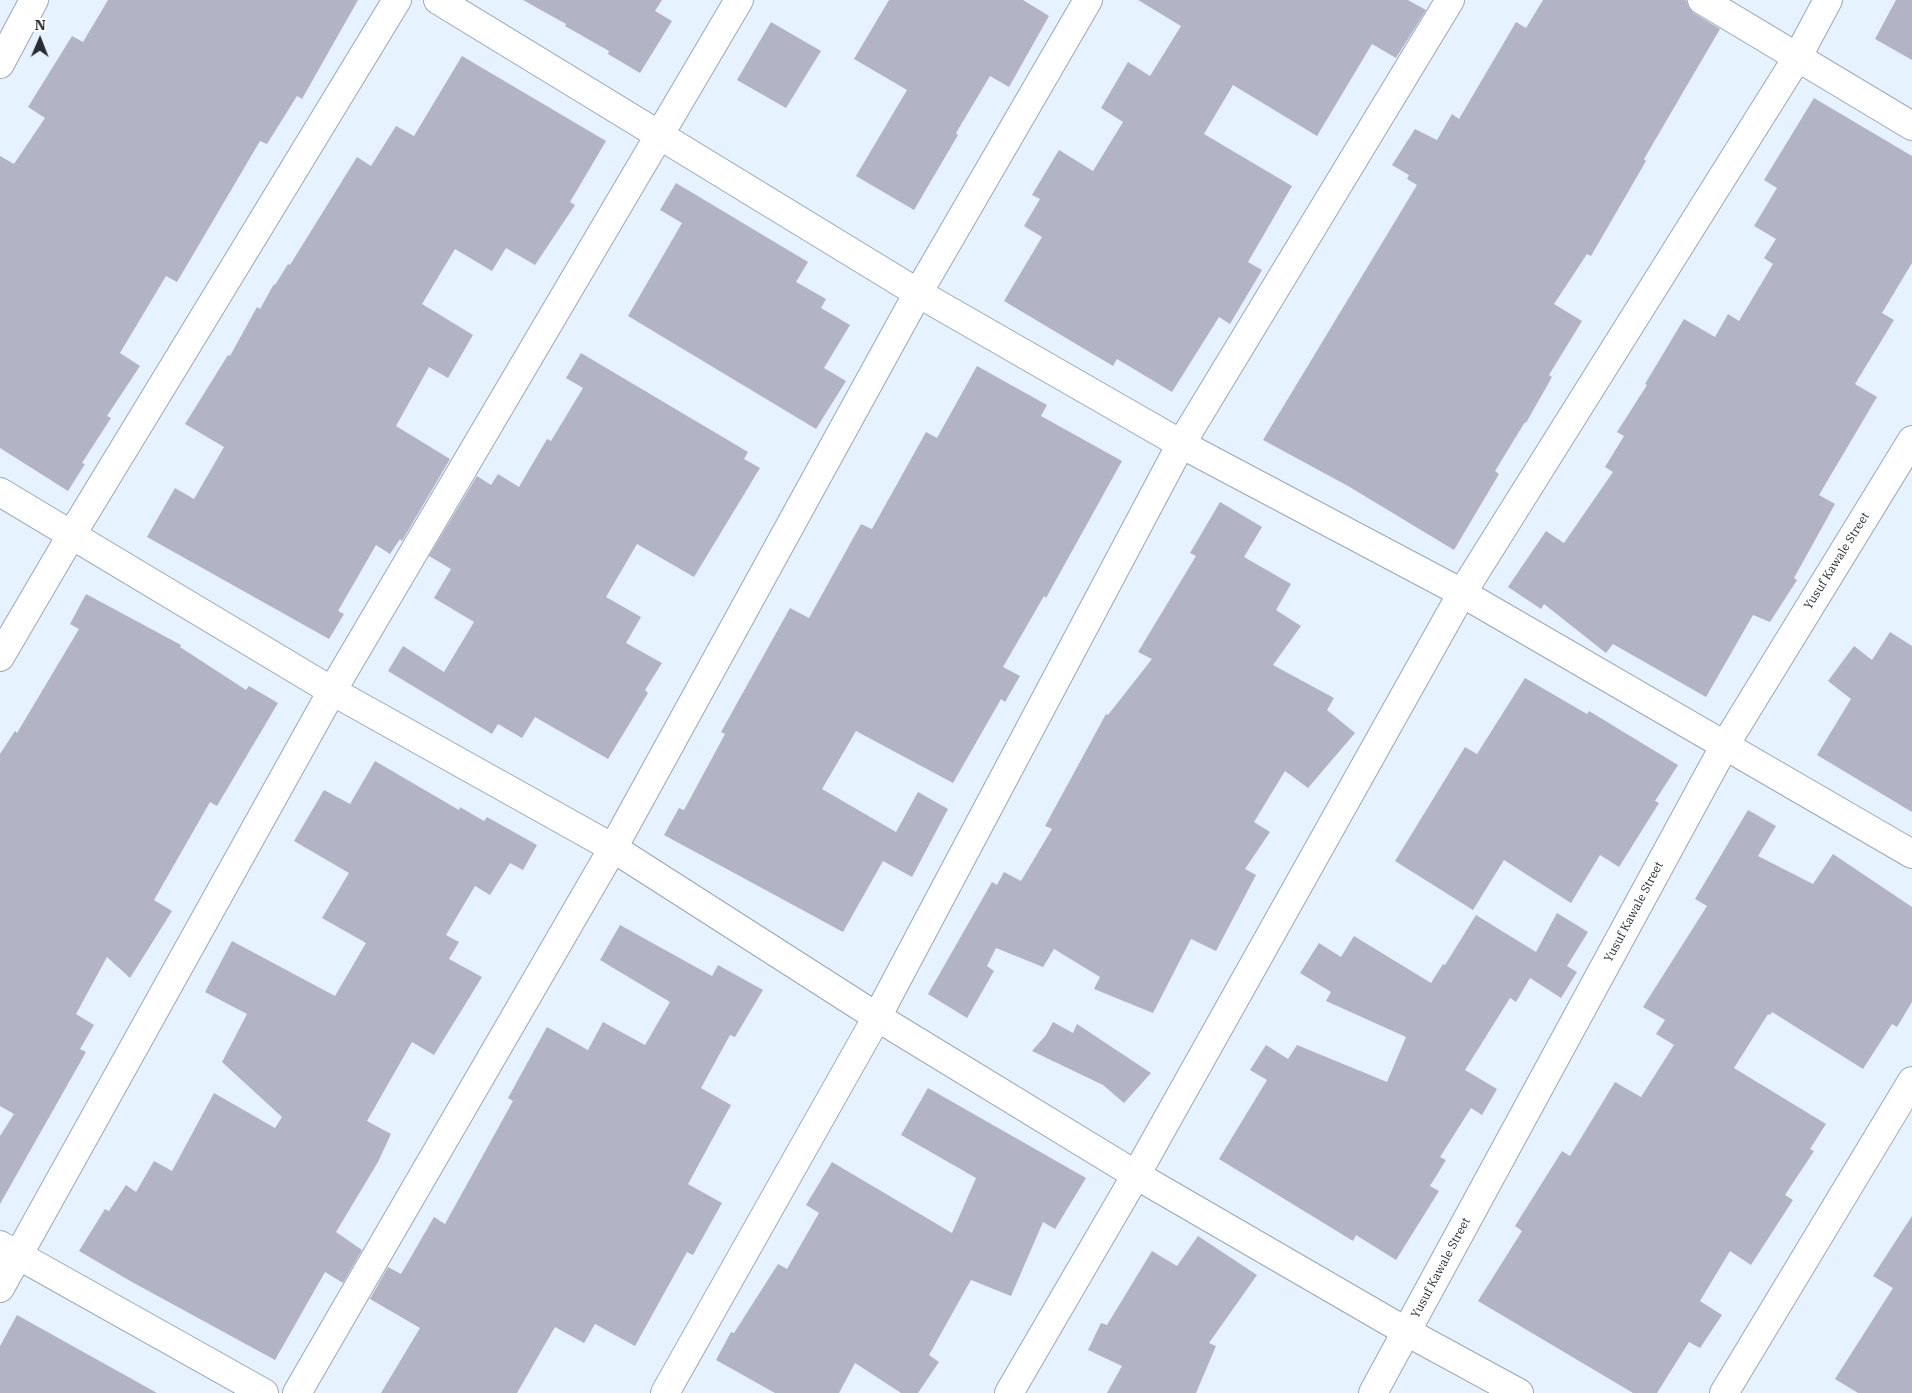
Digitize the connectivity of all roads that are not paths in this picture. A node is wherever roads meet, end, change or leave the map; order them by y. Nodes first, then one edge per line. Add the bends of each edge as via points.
1 (34, 0) edge
2 (397, 0) edge
3 (438, 0) edge
4 (739, 0) edge
5 (1088, 0) edge
6 (1450, 0) edge
7 (1702, 0) edge
8 (1828, 0) edge
9 (1797, 58) junction
10 (0, 64) edge
11 (1912, 126) edge
12 (660, 134) junction
13 (918, 293) junction
14 (1912, 440) edge
15 (1182, 444) junction
16 (0, 492) edge
17 (72, 534) junction
18 (1462, 593) junction
19 (0, 657) edge
20 (332, 691) junction
21 (1725, 745) junction
22 (614, 848) junction
23 (1912, 854) edge
24 (877, 1017) junction
25 (1912, 1081) edge
26 (1136, 1175) junction
27 (10, 1250) edge
28 (0, 1288) edge
29 (1407, 1332) junction
30 (264, 1393) edge
31 (297, 1393) edge
32 (665, 1393) edge
33 (1009, 1393) edge
34 (1372, 1393) edge
35 (1519, 1393) edge
36 (1724, 1393) edge

1 - 10 street
2 - 17 street
3 - 12 street
4 - 12 street
5 - 13 street
6 - 15 street
7 - 9 street
8 - 9 street
9 - 11 street
9 - 18 street
12 - 13 street
12 - 20 street
13 - 15 street
13 - 22 street
14 - 21 street, Yusuf Kawale Street
15 - 18 street
15 - 24 street
16 - 17 street
17 - 19 street
17 - 20 street
18 - 21 street
18 - 26 street
20 - 22 street
20 - 27 street
21 - 23 street
21 - 29 street, Yusuf Kawale Street
22 - 24 street
22 - 31 street
24 - 26 street
24 - 32 street
25 - 36 street
26 - 29 street
26 - 33 street
27 - 28 street
27 - 30 street
29 - 34 street, Yusuf Kawale Street
29 - 35 street

